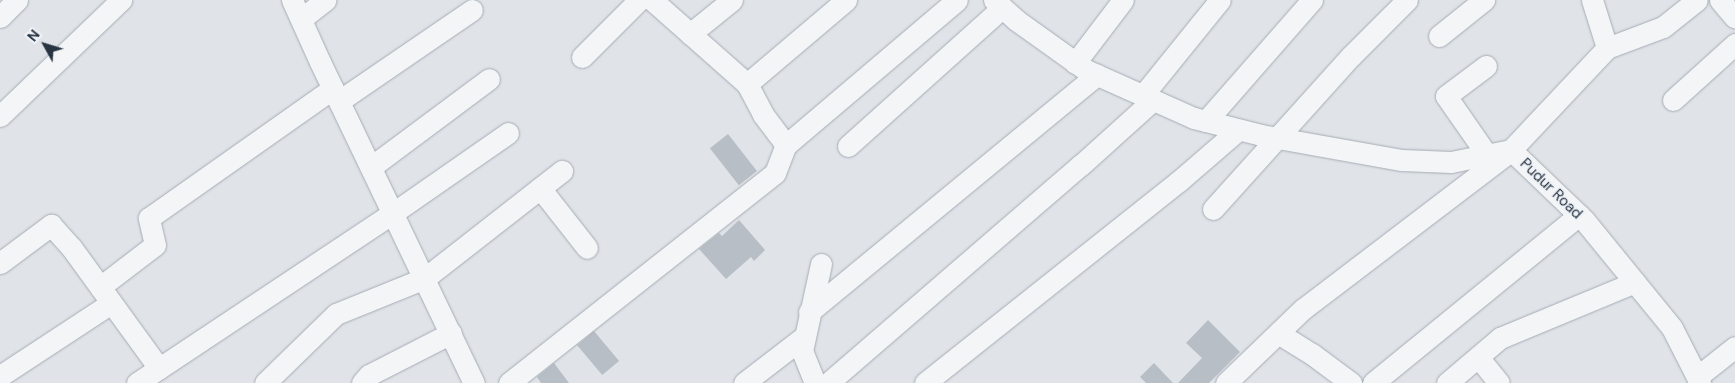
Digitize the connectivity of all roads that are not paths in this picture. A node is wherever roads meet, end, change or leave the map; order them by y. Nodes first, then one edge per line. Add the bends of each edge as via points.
1 (17, 0) edge
2 (121, 0) edge
3 (292, 0) edge
4 (325, 0) edge
5 (639, 0) edge
6 (652, 0) edge
7 (732, 0) edge
8 (846, 0) edge
9 (957, 0) edge
10 (1123, 0) edge
11 (1220, 0) edge
12 (1312, 0) edge
13 (1407, 0) edge
14 (1484, 0) edge
15 (1592, 0) edge
16 (1697, 0) edge
17 (1720, 0) edge
18 (998, 4) edge
19 (472, 10) dead end
20 (0, 17) edge
21 (1735, 18) edge
22 (301, 19) junction
23 (690, 34) junction
24 (1440, 36) dead end
25 (1735, 44) edge
26 (1606, 48) junction
27 (582, 57) dead end
28 (1076, 63) junction
29 (1486, 66) dead end
30 (1097, 75) junction
31 (489, 79) dead end
32 (747, 84) junction
33 (336, 95) junction
34 (1148, 98) junction
35 (1672, 100) dead end
36 (0, 116) edge
37 (1206, 121) junction
38 (1238, 130) junction
39 (508, 133) dead end
40 (1276, 138) junction
41 (786, 146) junction
42 (848, 146) dead end
43 (1511, 150) junction
44 (1487, 155) junction
45 (371, 167) junction
46 (562, 171) dead end
47 (540, 188) junction
48 (1213, 208) dead end
49 (393, 213) junction
50 (1579, 215) junction
51 (587, 248) dead end
52 (0, 264) edge
53 (821, 264) dead end
54 (425, 278) junction
55 (1635, 282) junction
56 (106, 295) junction
57 (809, 312) junction
58 (451, 333) junction
59 (1278, 333) junction
60 (805, 336) junction
61 (1735, 348) edge
62 (1478, 357) junction
63 (159, 368) junction
64 (0, 377) edge
65 (1698, 380) edge
66 (4, 383) edge
67 (138, 383) edge
68 (265, 383) edge
69 (362, 383) edge
70 (474, 383) edge
71 (509, 383) edge
72 (744, 383) edge
73 (815, 383) edge
74 (828, 383) edge
75 (925, 383) edge
76 (1226, 383) edge
77 (1351, 383) edge
78 (1373, 383) edge
79 (1447, 383) edge
80 (1499, 383) edge

1 - 20 street
2 - 36 street
3 - 22 street
4 - 22 street
5 - 27 street
6 - 23 street
7 - 23 street
8 - 32 street
9 - 41 street
10 - 28 street
11 - 34 street
12 - 37 street
13 - 40 street
14 - 24 street
15 - 26 street
16 - 26 street via 1663,27
17 - 21 street
18 - 28 street
18 - 42 street
19 - 33 street
22 - 33 street
23 - 32 street
25 - 35 street
26 - 43 street, Pudur Road
28 - 30 street
29 - 44 street via 1446,96
30 - 34 street
30 - 57 street
31 - 45 street
32 - 41 street
33 - 45 street
33 - 56 street via 149,218 155,245
34 - 37 street
34 - 74 street via 1081,166
37 - 38 street
38 - 40 street
38 - 75 street via 1179,181
39 - 49 street
40 - 44 street via 1402,160 1451,162
40 - 48 street
41 - 71 street via 775,173
43 - 44 street
43 - 50 street, Pudur Road
43 - 59 street via 1303,309
45 - 49 street
46 - 47 street
47 - 51 street
47 - 54 street
49 - 54 street
49 - 63 street
50 - 55 street, Pudur Road
50 - 78 street
52 - 56 street via 51,225
53 - 57 street
54 - 58 street
54 - 68 street via 336,314
55 - 62 street via 1500,338
55 - 65 street, Pudur Road via 1672,328
56 - 63 street
56 - 64 street
57 - 60 street
58 - 69 street via 369,375
58 - 70 street
59 - 76 street
59 - 77 street
60 - 72 street
60 - 73 street via 802,351
61 - 65 street
62 - 79 street
62 - 80 street
63 - 67 street
64 - 66 street

